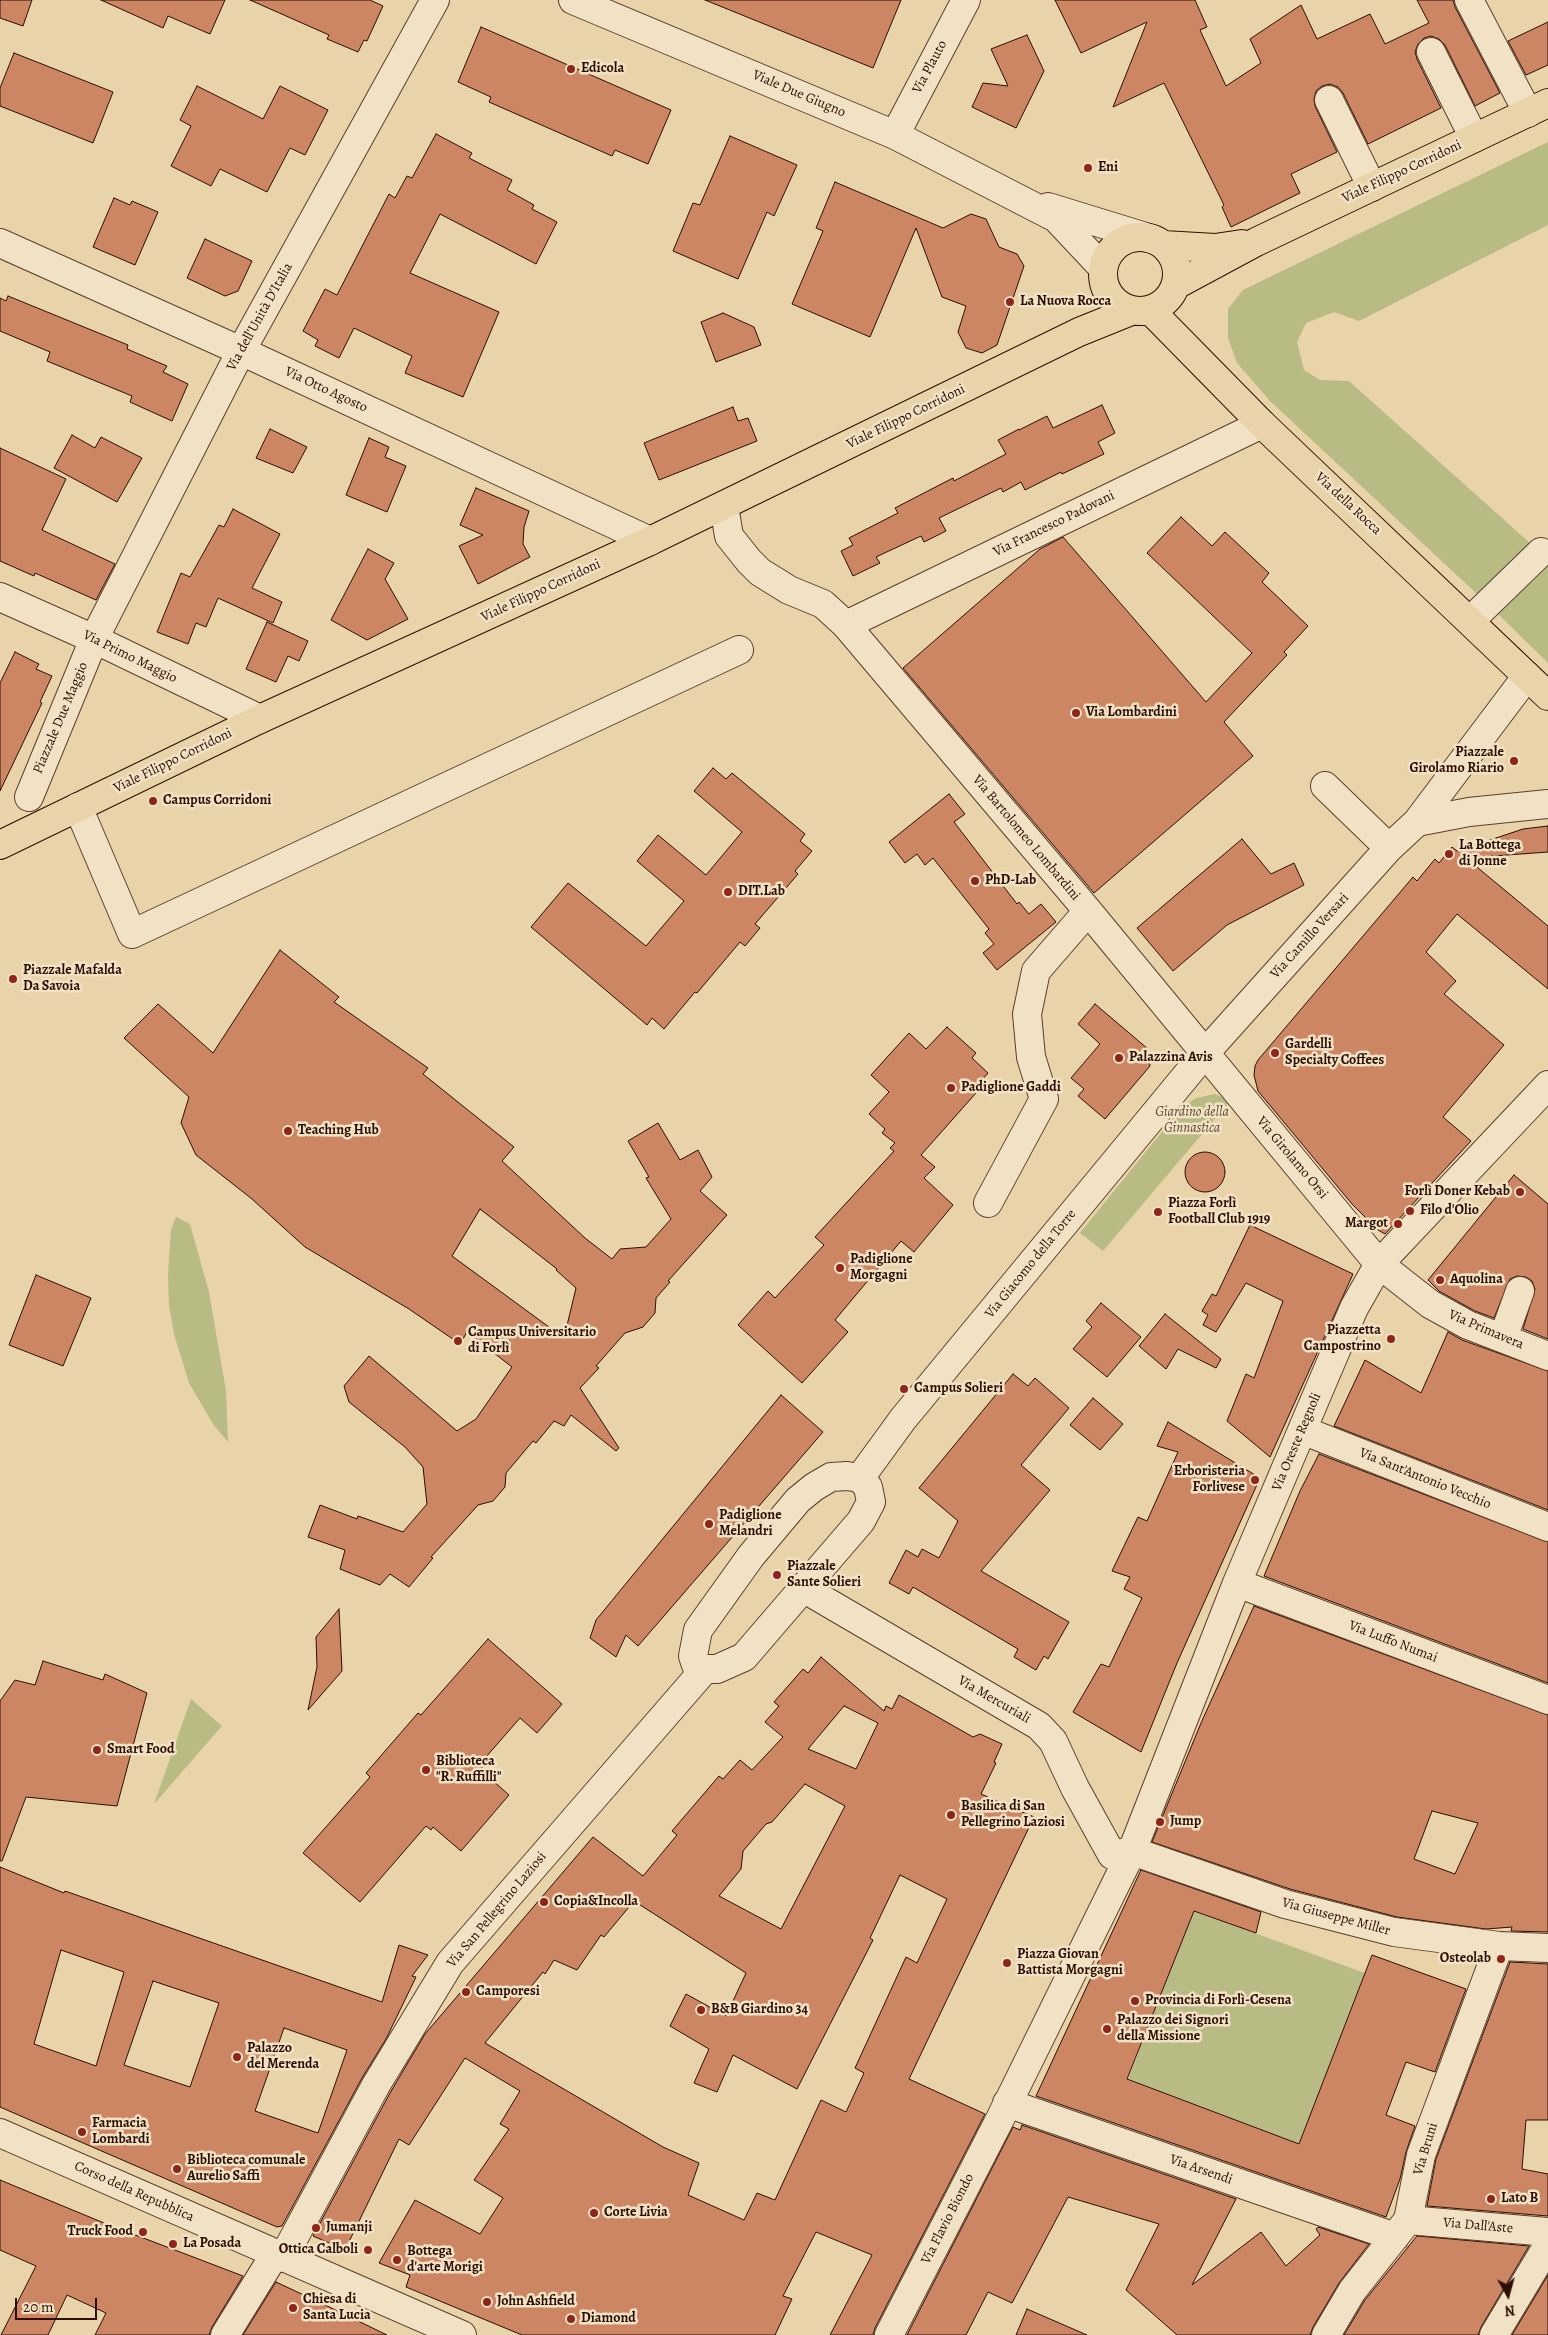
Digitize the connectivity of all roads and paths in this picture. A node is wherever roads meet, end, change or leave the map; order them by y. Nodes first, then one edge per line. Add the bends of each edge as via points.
1 (434, 0) edge
2 (573, 0) edge
3 (966, 0) edge
4 (1469, 0) edge
5 (1431, 52) dead end
6 (1329, 100) dead end
7 (1538, 108) edge
8 (895, 135) junction
9 (1474, 138) junction
10 (1372, 187) junction
11 (1019, 198) junction
12 (1158, 242) junction
13 (1256, 242) junction
14 (0, 243) edge
15 (1105, 280) junction
16 (1176, 286) junction
17 (1140, 310) junction
18 (1079, 332) junction
19 (241, 351) junction
20 (1262, 424) junction
21 (724, 506) junction
22 (650, 541) junction
23 (1541, 552) dead end
24 (0, 597) edge
25 (1471, 620) junction
26 (846, 624) junction
27 (94, 639) junction
28 (739, 650) dead end
29 (1527, 676) junction
30 (1548, 696) edge
31 (260, 719) junction
32 (1325, 786) dead end
33 (28, 797) dead end
34 (1548, 804) edge
35 (78, 807) junction
36 (1417, 822) junction
37 (0, 845) edge
38 (1389, 848) junction
39 (1088, 911) junction
40 (1205, 1053) junction
41 (1548, 1086) edge
42 (988, 1203) dead end
43 (1379, 1264) junction
44 (1520, 1292) dead end
45 (1503, 1338) junction
46 (1548, 1356) edge
47 (1302, 1430) junction
48 (860, 1478) junction
49 (1548, 1527) edge
50 (1237, 1583) junction
51 (803, 1588) junction
52 (705, 1669) junction
53 (1548, 1700) edge
54 (1132, 1851) junction
55 (1499, 1946) junction
56 (1548, 1948) edge
57 (1007, 2103) junction
58 (0, 2133) edge
59 (1401, 2228) junction
60 (1548, 2232) edge
61 (1548, 2245) edge
62 (279, 2256) junction
63 (225, 2335) edge
64 (462, 2335) edge
65 (889, 2335) edge
66 (1326, 2335) edge
67 (1494, 2335) edge

1 - 19 street, Via dell'Unità D'Italia
2 - 8 street, Viale Due Giugno
3 - 8 street, Via Plauto
4 - 7 street
5 - 9 street
6 - 10 street
7 - 9 main road, Viale Filippo Corridoni
8 - 11 street, Viale Due Giugno
9 - 10 main road, Viale Filippo Corridoni
10 - 13 main road, Viale Filippo Corridoni
11 - 12 street, Viale Due Giugno
11 - 15 street, Viale Due Giugno via 1056,218 1076,238
12 - 13 main road, Viale Filippo Corridoni via 1215,248
12 - 15 main road via 1133,238 1116,246 1107,256
12 - 16 main road via 1176,263
13 - 16 main road, Viale Filippo Corridoni
14 - 19 street, Via Otto Agosto
15 - 17 main road via 1115,302
15 - 18 main road, Viale Filippo Corridoni
16 - 17 main road via 1166,301
17 - 18 main road, Viale Filippo Corridoni
17 - 20 main road, Via della Rocca
18 - 21 main road, Viale Filippo Corridoni
19 - 22 street, Via Otto Agosto
19 - 27 street, Via dell'Unità D'Italia
20 - 25 main road, Via della Rocca
20 - 26 street, Via Francesco Padovani
21 - 22 main road, Viale Filippo Corridoni
21 - 26 street, Via Bartolomeo Lombardini via 729,536 760,572 823,604
22 - 31 main road, Viale Filippo Corridoni
23 - 25 street
24 - 27 street, Via Primo Maggio
25 - 29 main road, Via della Rocca
26 - 39 street, Via Bartolomeo Lombardini
27 - 31 street, Via Primo Maggio
27 - 33 street, Piazzale Due Maggio
28 - 35 street via 132,934
29 - 30 main road, Via della Rocca
29 - 36 street
31 - 35 main road, Viale Filippo Corridoni
32 - 38 street
34 - 36 street via 1469,812
35 - 37 main road, Viale Filippo Corridoni
36 - 38 street, Via Camillo Versari
38 - 40 street, Via Camillo Versari
39 - 40 street, Via Bartolomeo Lombardini
39 - 42 street via 1036,972 1027,1014 1031,1057 1044,1099
40 - 43 street, Via Girolamo Orsi
40 - 48 street, Via Giacomo della Torre via 903,1419
41 - 43 street, Via Oreste Regnoli
43 - 45 street, Via Primavera via 1430,1304 1468,1325
43 - 47 street, Via Oreste Regnoli via 1354,1308
44 - 45 street
45 - 46 street, Via Primavera
47 - 49 street, Via Sant'Antonio Vecchio
47 - 50 street, Via Oreste Regnoli
48 - 51 street via 868,1487 871,1502 861,1522
48 - 52 street via 831,1477 814,1487 798,1500 751,1556 698,1630 693,1656 696,1664
50 - 53 street, Via Luffo Numai
50 - 54 street, Via Oreste Regnoli
51 - 52 street via 744,1657 717,1669
51 - 54 street, Via Mercuriali via 1039,1726 1053,1741 1112,1855
52 - 62 street, Via San Pellegrino Laziosi via 450,1963
54 - 55 street, Via Giuseppe Miller via 1285,1904 1394,1932
54 - 57 street
55 - 56 street, Via Giuseppe Miller
55 - 59 street, Via Bruni via 1421,2155
57 - 59 street, Via Arsendi
57 - 65 street, Via Flavio Biondo
58 - 62 street, Corso della Repubblica
59 - 60 street, Via Dall'Aste
59 - 66 street, Via Bruni via 1352,2292
61 - 67 street
62 - 63 street, Via San Pellegrino Laziosi
62 - 64 street, Corso della Repubblica

